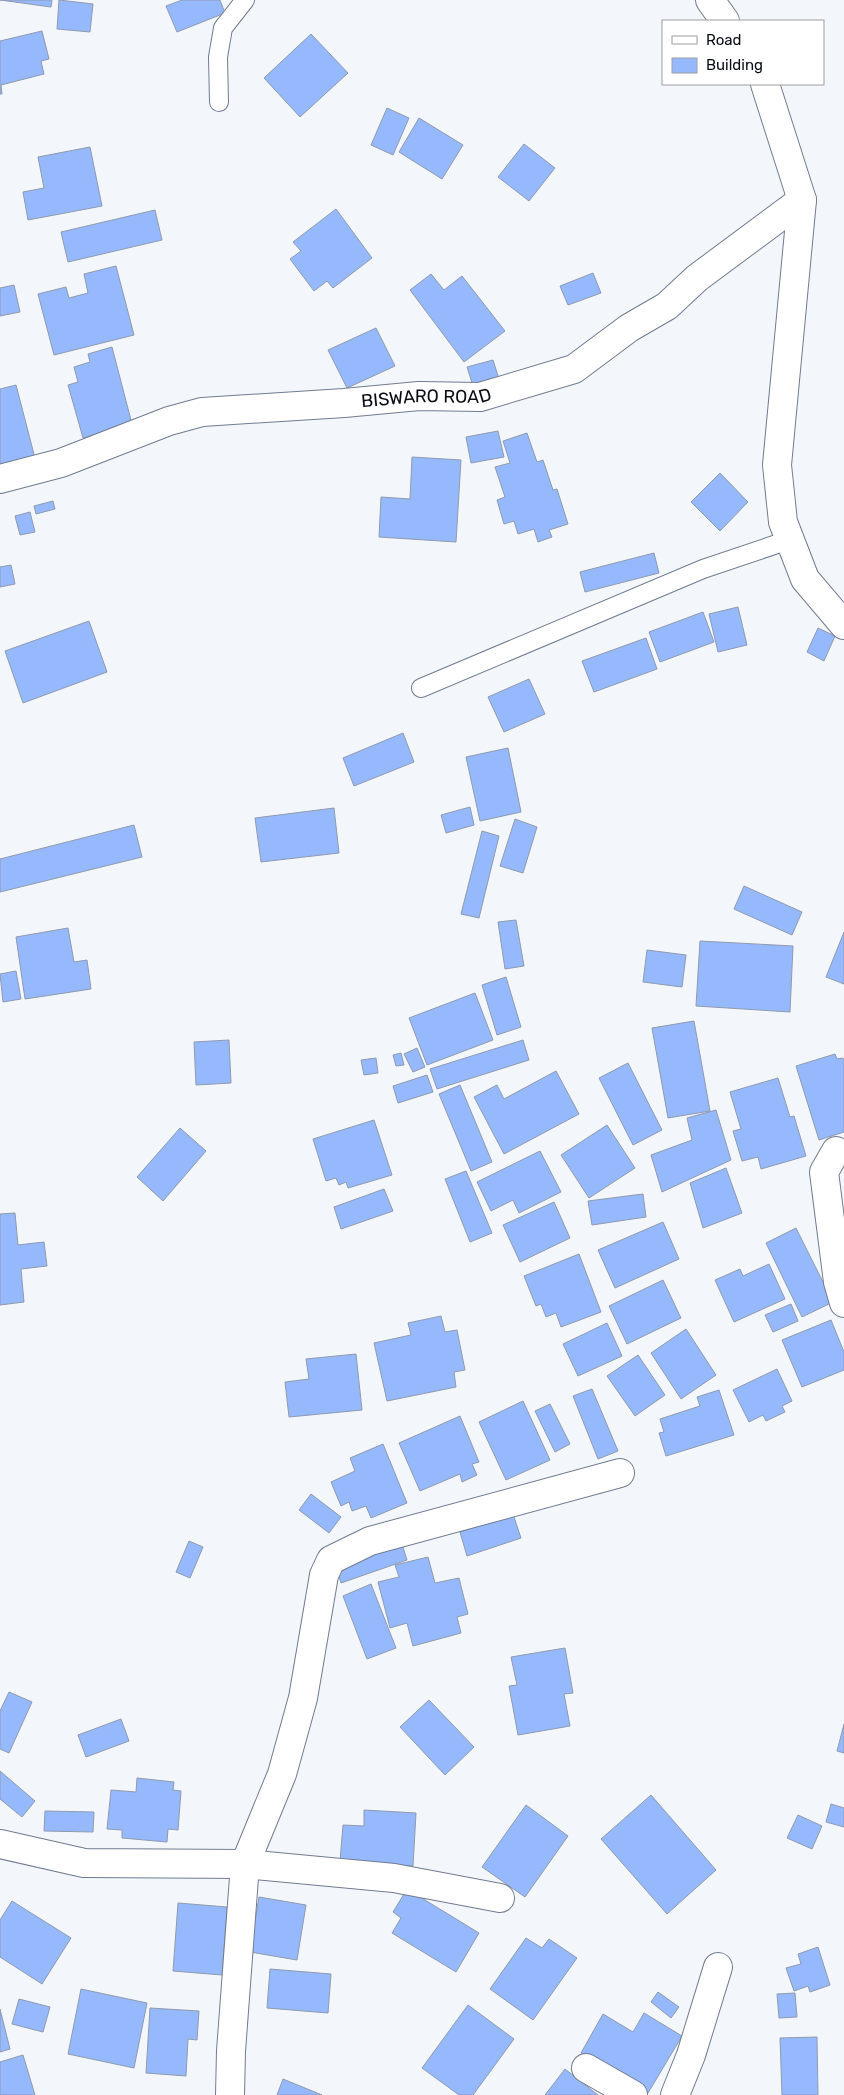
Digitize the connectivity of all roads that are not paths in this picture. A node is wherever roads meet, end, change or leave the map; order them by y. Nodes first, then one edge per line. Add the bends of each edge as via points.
1 (245, 0) edge
2 (710, 0) edge
3 (724, 20) edge
4 (765, 85) edge
5 (218, 102) dead end
6 (802, 200) junction
7 (0, 480) edge
8 (789, 540) junction
9 (844, 625) edge
10 (421, 688) dead end
11 (836, 1151) dead end
12 (844, 1303) edge
13 (620, 1473) dead end
14 (0, 1844) edge
15 (245, 1864) junction
16 (500, 1898) dead end
17 (718, 1967) dead end
18 (586, 2068) dead end
19 (230, 2095) edge
20 (633, 2095) edge
21 (675, 2095) edge

1 - 5 lane via 223,28 218,58
2 - 3 street
4 - 6 street
6 - 7 street, BISWARO ROAD via 697,278 668,306 629,328 574,368 480,397 419,396 202,412 169,421 61,463
6 - 8 street via 777,465 783,522
8 - 9 street via 805,579
8 - 10 lane via 703,569
11 - 12 street via 824,1172 838,1282
13 - 15 street via 370,1541 331,1560 324,1575 314,1648 301,1708 282,1774
14 - 15 street via 84,1863
15 - 16 street via 394,1878
15 - 19 street via 230,2051
17 - 21 street via 691,2056
18 - 20 street

